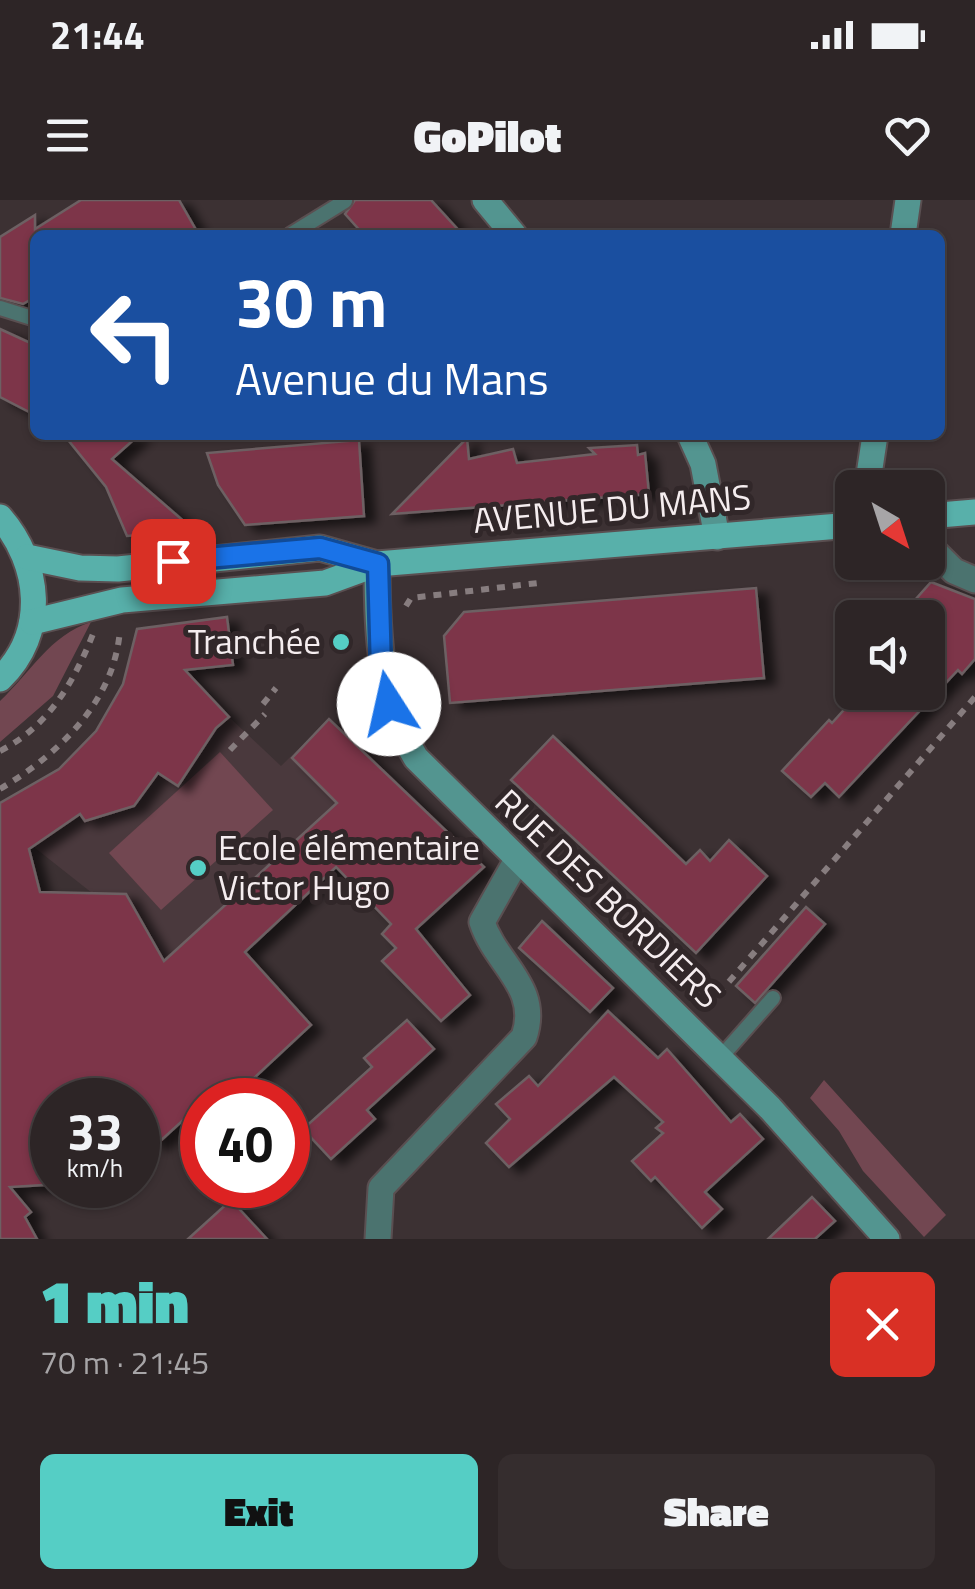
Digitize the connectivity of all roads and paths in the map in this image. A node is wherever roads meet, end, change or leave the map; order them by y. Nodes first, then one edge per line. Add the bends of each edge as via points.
1 (345, 200) edge
2 (485, 200) edge
3 (908, 200) edge
4 (298, 230) edge
5 (510, 230) edge
6 (904, 230) edge
7 (0, 308) edge
8 (30, 317) edge
9 (692, 440) edge
10 (873, 440) edge
11 (869, 470) edge
12 (975, 512) edge
13 (945, 515) edge
14 (0, 517) edge
15 (835, 527) edge
16 (717, 537) junction
17 (27, 557) junction
18 (945, 562) edge
19 (378, 564) junction
20 (975, 580) edge
21 (122, 613) dead end
22 (32, 622) junction
23 (97, 623) dead end
24 (0, 679) edge
25 (276, 688) dead end
26 (975, 697) edge
27 (263, 704) dead end
28 (264, 714) dead end
29 (0, 750) edge
30 (230, 750) dead end
31 (0, 789) edge
32 (517, 860) junction
33 (773, 998) dead end
34 (690, 1027) junction
35 (721, 1057) junction
36 (880, 1236) edge
37 (378, 1239) edge

1 - 4 lane
2 - 5 street
3 - 6 street
7 - 8 lane
9 - 16 street
10 - 11 street
12 - 13 main road
14 - 17 main road
15 - 16 main road, AVENUE DU MANS
16 - 19 main road, AVENUE DU MANS
17 - 19 main road, AVENUE DU MANS via 118,569 320,548
17 - 22 main road
18 - 20 street
19 - 22 main road, AVENUE DU MANS via 325,583 122,600
19 - 32 street, RUE DES BORDIERS via 381,669 400,733 438,784
21 - 31 path via 113,663 96,702 59,747
22 - 24 main road
23 - 29 path via 56,705
25 - 27 path
26 - 34 path
28 - 30 path
32 - 34 street, RUE DES BORDIERS
32 - 37 street via 482,922 526,993 524,1037 381,1188
33 - 35 lane
34 - 35 street, RUE DES BORDIERS
35 - 36 street, RUE DES BORDIERS

